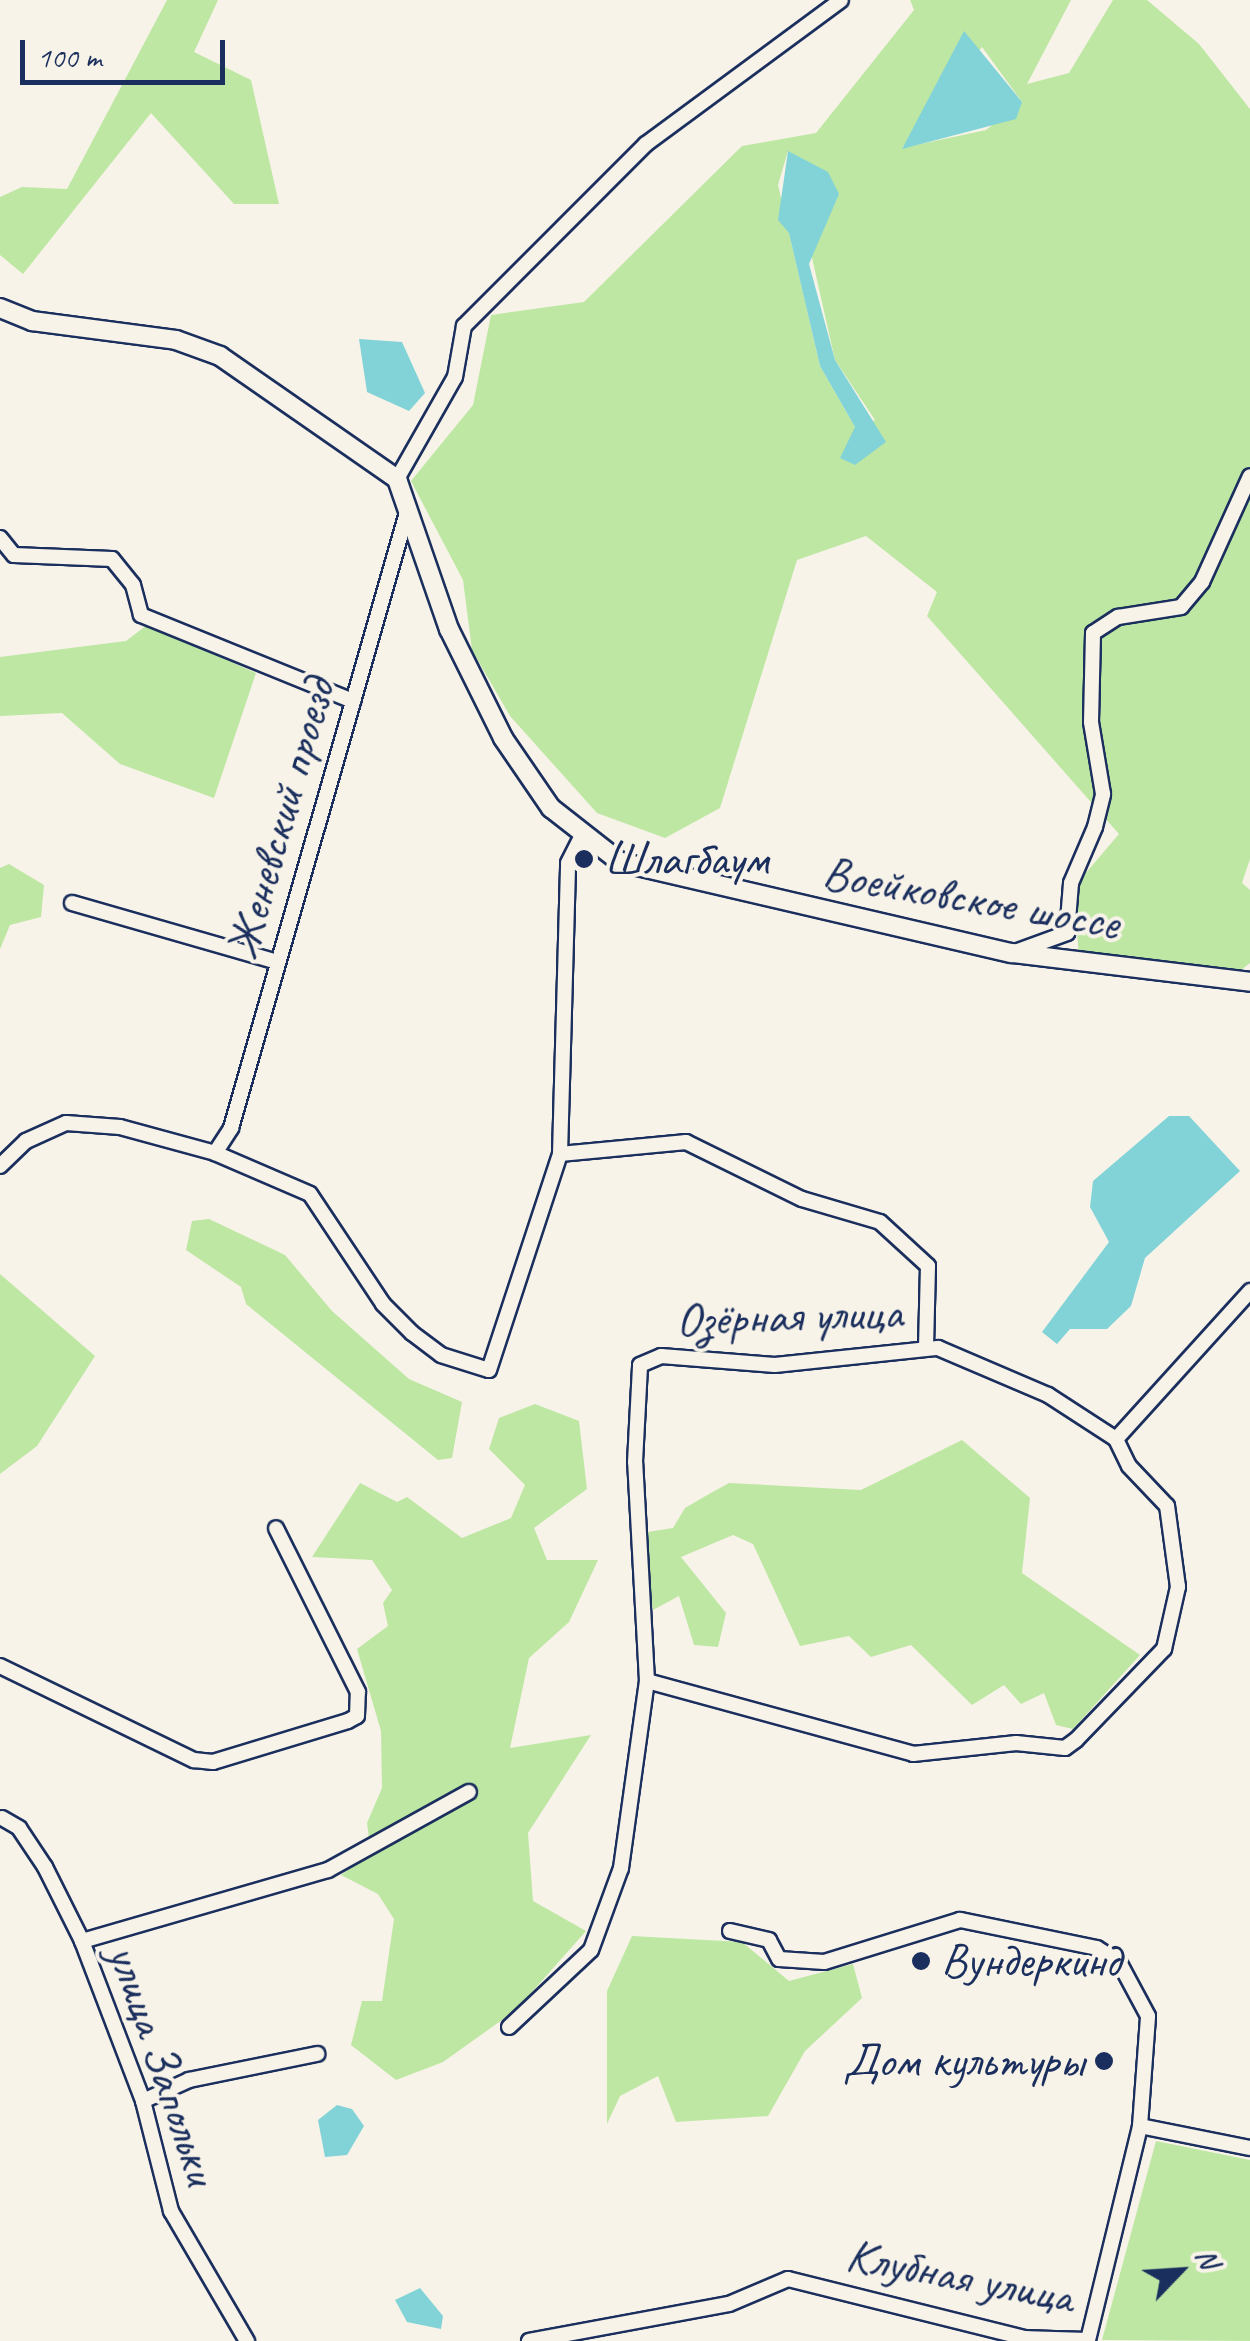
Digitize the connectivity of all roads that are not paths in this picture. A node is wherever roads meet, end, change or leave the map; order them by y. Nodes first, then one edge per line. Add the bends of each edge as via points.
1 (841, 0) edge
2 (0, 308) edge
3 (1250, 476) edge
4 (397, 478) junction
5 (410, 502) junction
6 (1, 541) edge
7 (353, 701) junction
8 (581, 838) junction
9 (72, 902) dead end
10 (1012, 953) junction
11 (278, 962) junction
12 (1250, 982) edge
13 (215, 1153) junction
14 (560, 1154) junction
15 (0, 1166) edge
16 (1250, 1291) edge
17 (926, 1348) junction
18 (1116, 1439) junction
19 (276, 1528) dead end
20 (0, 1666) edge
21 (647, 1680) junction
22 (469, 1792) dead end
23 (2, 1818) edge
24 (730, 1931) dead end
25 (82, 1941) junction
26 (508, 2027) dead end
27 (317, 2054) dead end
28 (144, 2101) junction
29 (1140, 2126) junction
30 (1250, 2148) edge
31 (247, 2341) edge
32 (529, 2341) edge

1 - 4 street via 646,144 464,326 455,377
2 - 4 street, Воейковское шоссе via 32,321 176,340 220,356
3 - 10 street via 1202,582 1181,607 1118,617 1092,633 1091,722 1102,794 1095,827 1071,883 1068,933
4 - 5 street, Воейковское шоссе
5 - 7 street, Женевский проезд
5 - 8 street, Воейковское шоссе via 472,684 551,808
6 - 7 street via 14,555 112,559 133,586 141,615
7 - 11 street, Женевский проезд
8 - 10 street, Воейковское шоссе via 620,862 714,890
8 - 14 street via 568,864
9 - 11 street
10 - 12 street, Воейковское шоссе
11 - 13 street, Женевский проезд via 231,1128
13 - 14 street via 310,1194 383,1304 412,1334 440,1355 489,1370
13 - 15 street via 120,1127 66,1123 26,1141
14 - 17 street via 686,1142 802,1199 880,1222 928,1266
16 - 18 street
17 - 18 street, Озёрная улица via 1012,1378
17 - 21 street, Озёрная улица via 775,1365 660,1356 640,1365 635,1462
18 - 21 street via 1129,1466 1167,1506 1178,1587 1164,1649 1065,1748 1016,1743 968,1754 913,1754
19 - 20 street via 358,1692 358,1716 348,1722 213,1762 194,1760
21 - 26 street via 622,1868 591,1950
22 - 25 street via 328,1870
23 - 25 street, улица Запольки via 19,1828 45,1867
24 - 29 street via 769,1940 779,1959 824,1962 960,1920 1096,1948 1119,1962 1148,2016
25 - 28 street, улица Запольки
27 - 28 street via 189,2080
28 - 31 street, улица Запольки via 171,2211
29 - 30 street
29 - 32 street, Клубная улица via 1088,2340 1025,2338 788,2280 729,2304

